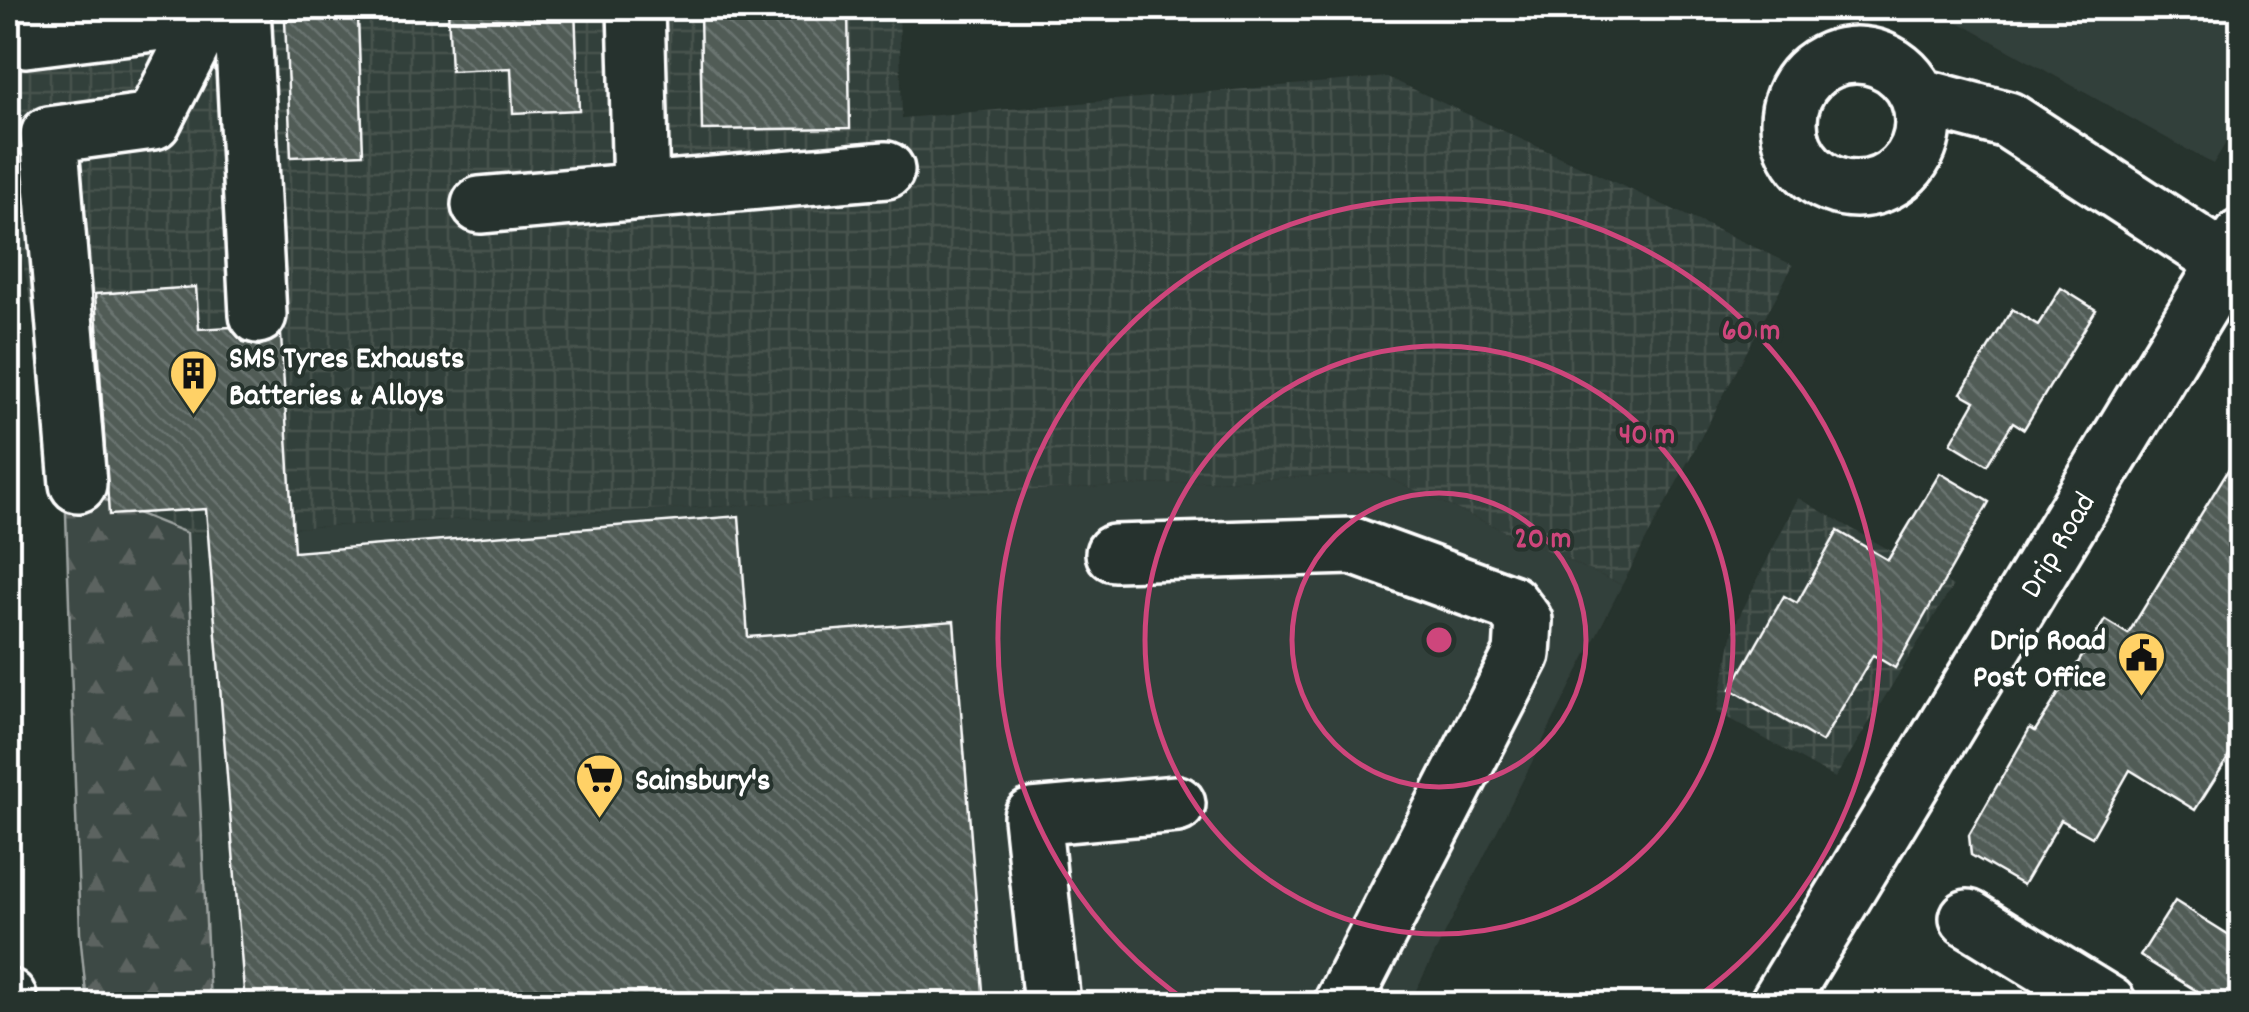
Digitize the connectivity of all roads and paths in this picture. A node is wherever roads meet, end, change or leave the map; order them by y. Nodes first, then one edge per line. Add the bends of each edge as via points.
1 (23, 8) edge
2 (636, 8) edge
3 (230, 12) edge
4 (1918, 96) dead end
5 (886, 170) dead end
6 (641, 189) junction
7 (480, 205) dead end
8 (2234, 249) edge
9 (258, 315) dead end
10 (78, 484) dead end
11 (1114, 553) dead end
12 (1178, 804) dead end
13 (1968, 918) dead end
14 (8, 997) edge
15 (8, 1004) edge
16 (1052, 1004) edge
17 (1342, 1004) edge
18 (1778, 1004) edge
19 (2108, 1004) edge

1 - 3 street via 25,39
2 - 6 street
3 - 9 street
3 - 10 street via 153,121 50,135
4 - 8 street via 2008,120
5 - 6 street
6 - 7 street
8 - 18 street, Drip Road
11 - 17 street via 1354,546 1510,603 1524,621 1522,654
12 - 16 street via 1032,817
13 - 19 street
14 - 15 street

